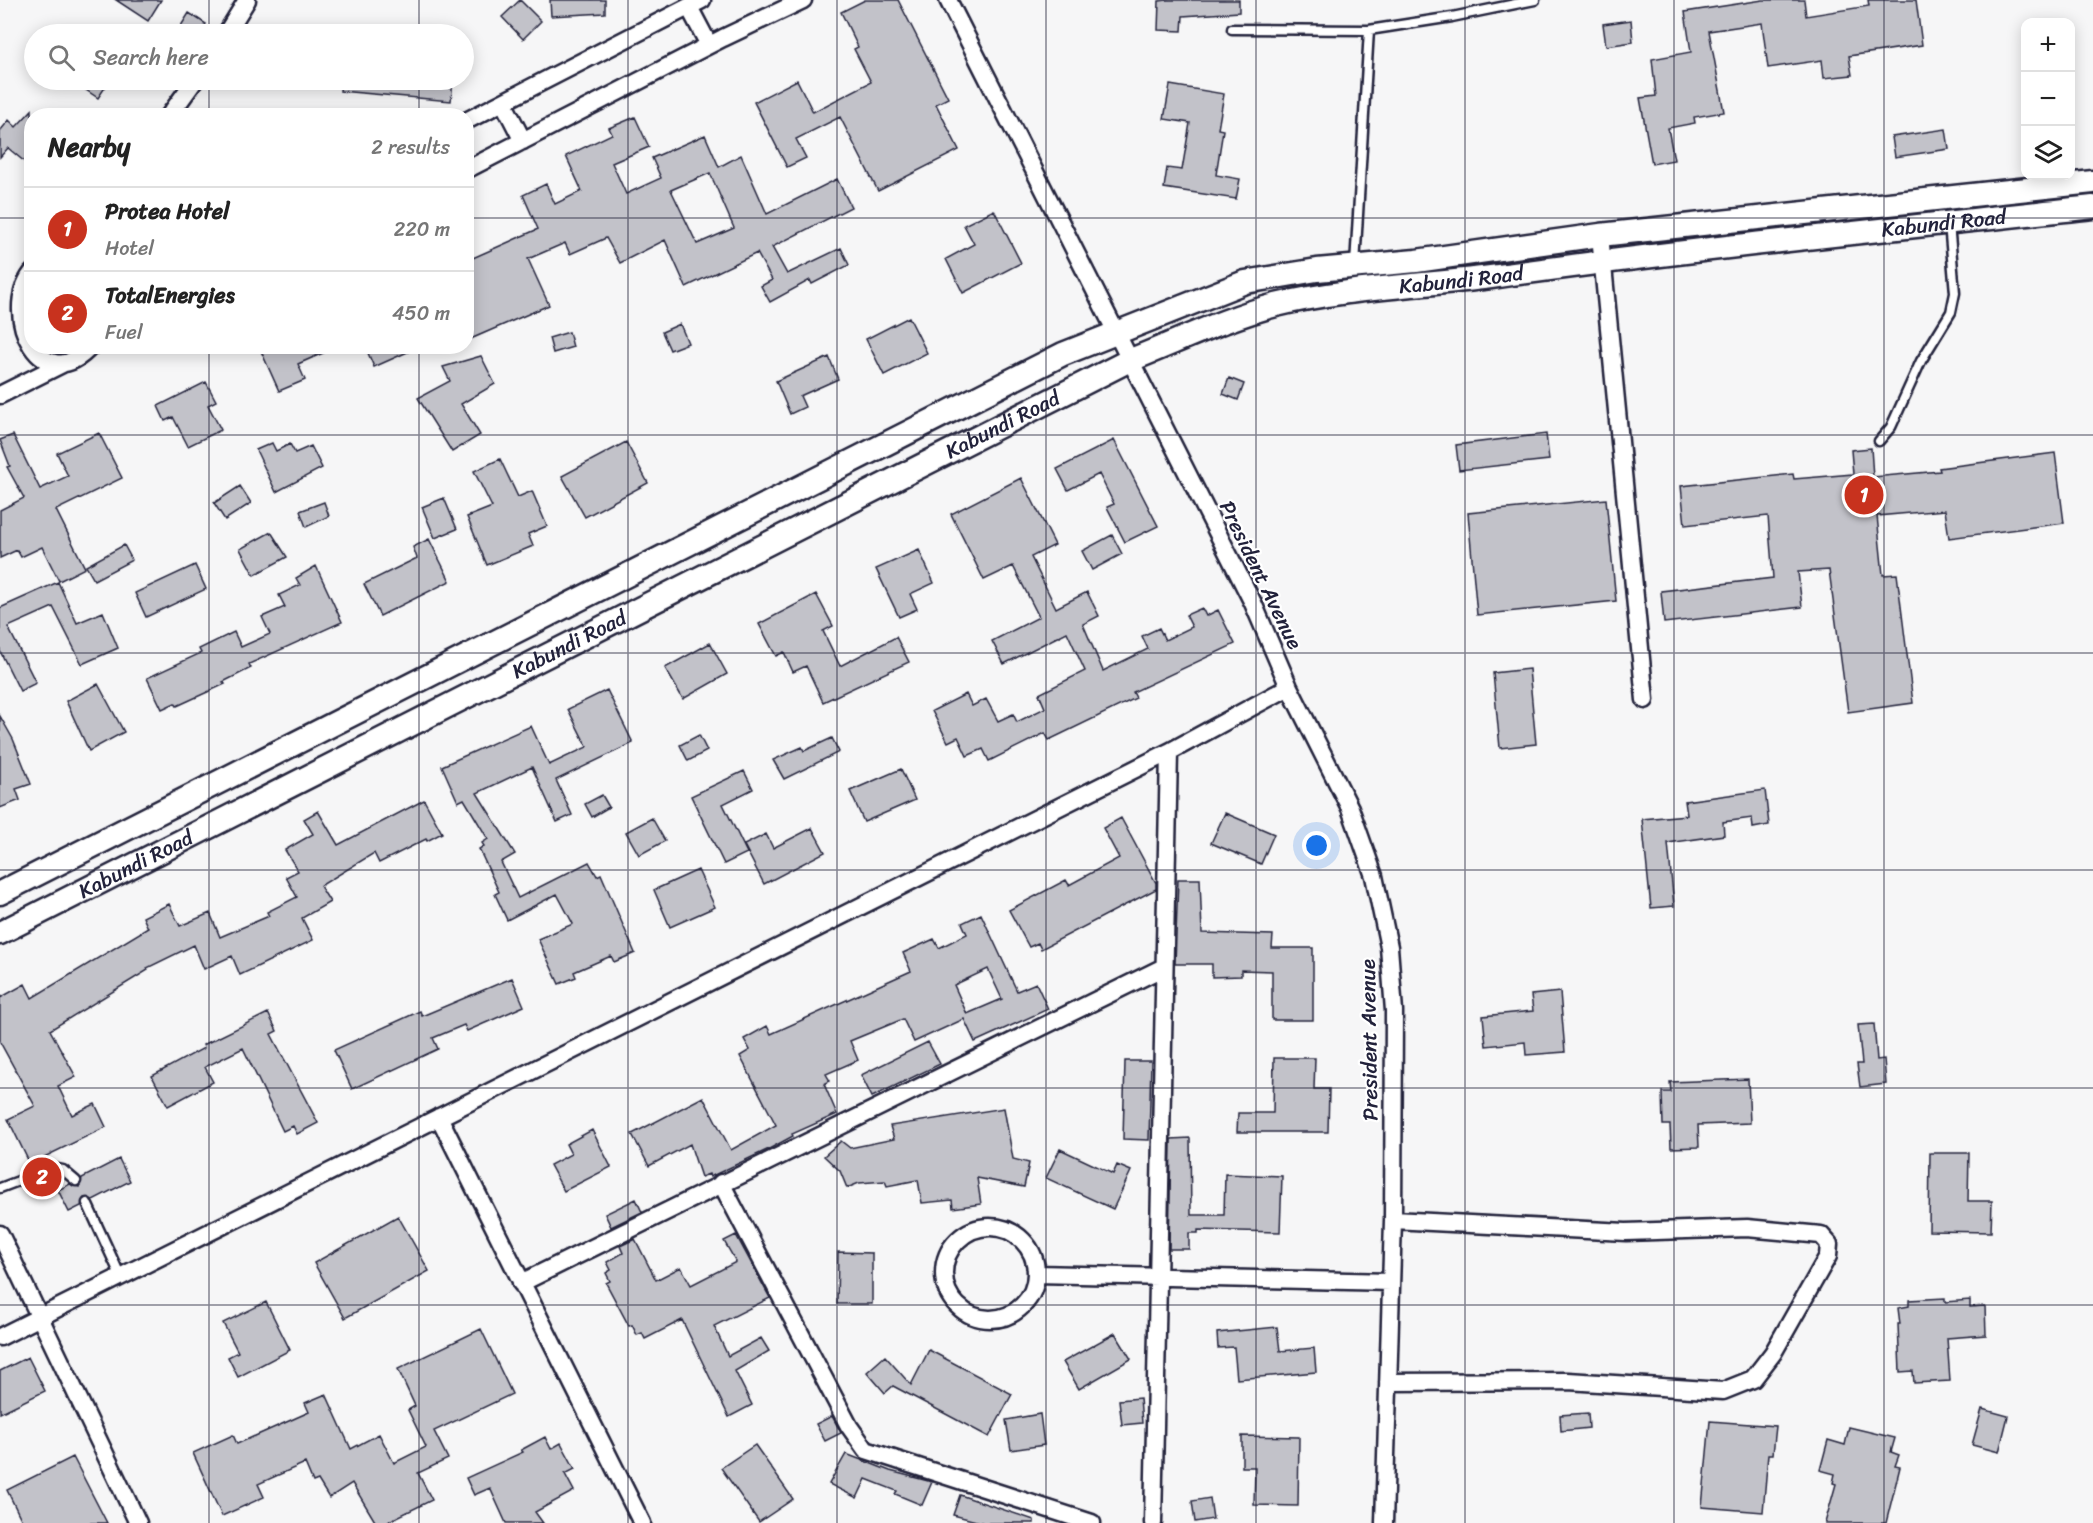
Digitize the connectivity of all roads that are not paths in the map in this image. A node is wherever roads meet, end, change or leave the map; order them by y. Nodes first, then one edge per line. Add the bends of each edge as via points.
1 (247, 0) edge
2 (803, 0) edge
3 (948, 0) edge
4 (1535, 0) edge
5 (695, 3) edge
6 (232, 24) edge
7 (1232, 29) dead end
8 (1369, 30) junction
9 (709, 45) junction
10 (188, 90) edge
11 (503, 102) junction
12 (175, 108) edge
13 (474, 117) edge
14 (523, 141) junction
15 (474, 166) edge
16 (2093, 182) edge
17 (2093, 207) edge
18 (1949, 223) junction
19 (1600, 236) junction
20 (1602, 261) junction
21 (1354, 279) junction
22 (24, 280) edge
23 (1114, 333) junction
24 (24, 352) edge
25 (26, 354) edge
26 (80, 354) edge
27 (1128, 361) junction
28 (67, 362) junction
29 (0, 395) edge
30 (960, 406) junction
31 (977, 438) junction
32 (1880, 441) dead end
33 (843, 466) junction
34 (860, 497) junction
35 (750, 513) junction
36 (767, 544) junction
37 (661, 558) junction
38 (678, 589) junction
39 (565, 606) junction
40 (582, 638) junction
41 (480, 650) junction
42 (497, 681) junction
43 (1289, 687) junction
44 (382, 699) junction
45 (1645, 700) dead end
46 (399, 731) junction
47 (292, 745) junction
48 (1169, 752) junction
49 (309, 777) junction
50 (200, 791) junction
51 (217, 823) junction
52 (106, 838) junction
53 (123, 870) junction
54 (0, 892) edge
55 (1, 931) edge
56 (1164, 967) junction
57 (439, 1117) junction
58 (76, 1181) dead end
59 (721, 1183) junction
60 (0, 1188) edge
61 (87, 1203) dead end
62 (1393, 1220) junction
63 (0, 1234) edge
64 (1036, 1274) junction
65 (1158, 1275) junction
66 (121, 1278) junction
67 (1391, 1282) junction
68 (520, 1283) junction
69 (40, 1318) junction
70 (0, 1338) edge
71 (1388, 1382) junction
72 (138, 1523) edge
73 (642, 1523) edge
74 (1092, 1523) edge
75 (1153, 1523) edge
76 (1384, 1523) edge

1 - 6 street
2 - 9 street
3 - 23 street, President Avenue
4 - 8 lane
5 - 9 street
5 - 11 street
7 - 8 lane
8 - 21 lane
9 - 14 street
10 - 12 street
11 - 13 street
11 - 14 street
14 - 15 street
16 - 19 street, Kabundi Road
17 - 18 street, Kabundi Road
18 - 20 street, Kabundi Road
18 - 32 lane via 1955,293 1951,312 1920,361 1891,427
19 - 20 street
19 - 21 street, Kabundi Road via 1416,261
20 - 21 street, Kabundi Road via 1419,286
20 - 45 street
21 - 23 street, Kabundi Road via 1245,282
21 - 27 street, Kabundi Road
22 - 24 street via 10,293 6,318 9,332
23 - 27 street, President Avenue
23 - 30 street, Kabundi Road
25 - 28 street via 40,361
26 - 28 street
27 - 31 street, Kabundi Road
27 - 43 street, President Avenue via 1253,603
28 - 29 street
30 - 31 street
30 - 33 street, Kabundi Road
31 - 34 street, Kabundi Road
33 - 34 street
33 - 35 street, Kabundi Road
34 - 36 street, Kabundi Road
35 - 36 street
35 - 37 street, Kabundi Road
36 - 38 street, Kabundi Road
37 - 38 street
37 - 39 street, Kabundi Road
38 - 40 street, Kabundi Road
39 - 40 street
39 - 41 street, Kabundi Road
40 - 42 street, Kabundi Road
41 - 42 street
41 - 44 street, Kabundi Road
42 - 46 street, Kabundi Road
43 - 48 street
43 - 62 street, President Avenue via 1350,808 1374,876 1389,947 1394,1011
44 - 46 street
44 - 47 street, Kabundi Road
46 - 49 street, Kabundi Road
47 - 49 street
47 - 50 street, Kabundi Road
48 - 56 street
48 - 57 street
49 - 51 street, Kabundi Road
50 - 51 street
50 - 52 street, Kabundi Road
51 - 53 street, Kabundi Road
52 - 53 street
52 - 54 street, Kabundi Road
53 - 55 street, Kabundi Road
56 - 59 street
56 - 65 street
57 - 66 street
57 - 68 street
58 - 60 lane via 63,1170 53,1168
59 - 68 street
59 - 74 street via 849,1426 866,1450
61 - 66 lane
62 - 67 street, President Avenue
62 - 71 street via 1626,1232 1747,1228 1821,1235 1829,1244 1828,1256 1773,1353 1753,1378 1723,1391 1568,1382
63 - 69 street
64 - 64 street via 1035,1286 1022,1306 1001,1318 989,1319 971,1315 956,1305 944,1284 943,1272 947,1254 957,1240 978,1228 991,1226 1014,1233 1023,1241 1033,1256
64 - 65 street
65 - 67 street
65 - 75 street
66 - 69 street
67 - 71 street, President Avenue
68 - 73 street
69 - 70 street
69 - 72 street
71 - 76 street, President Avenue

